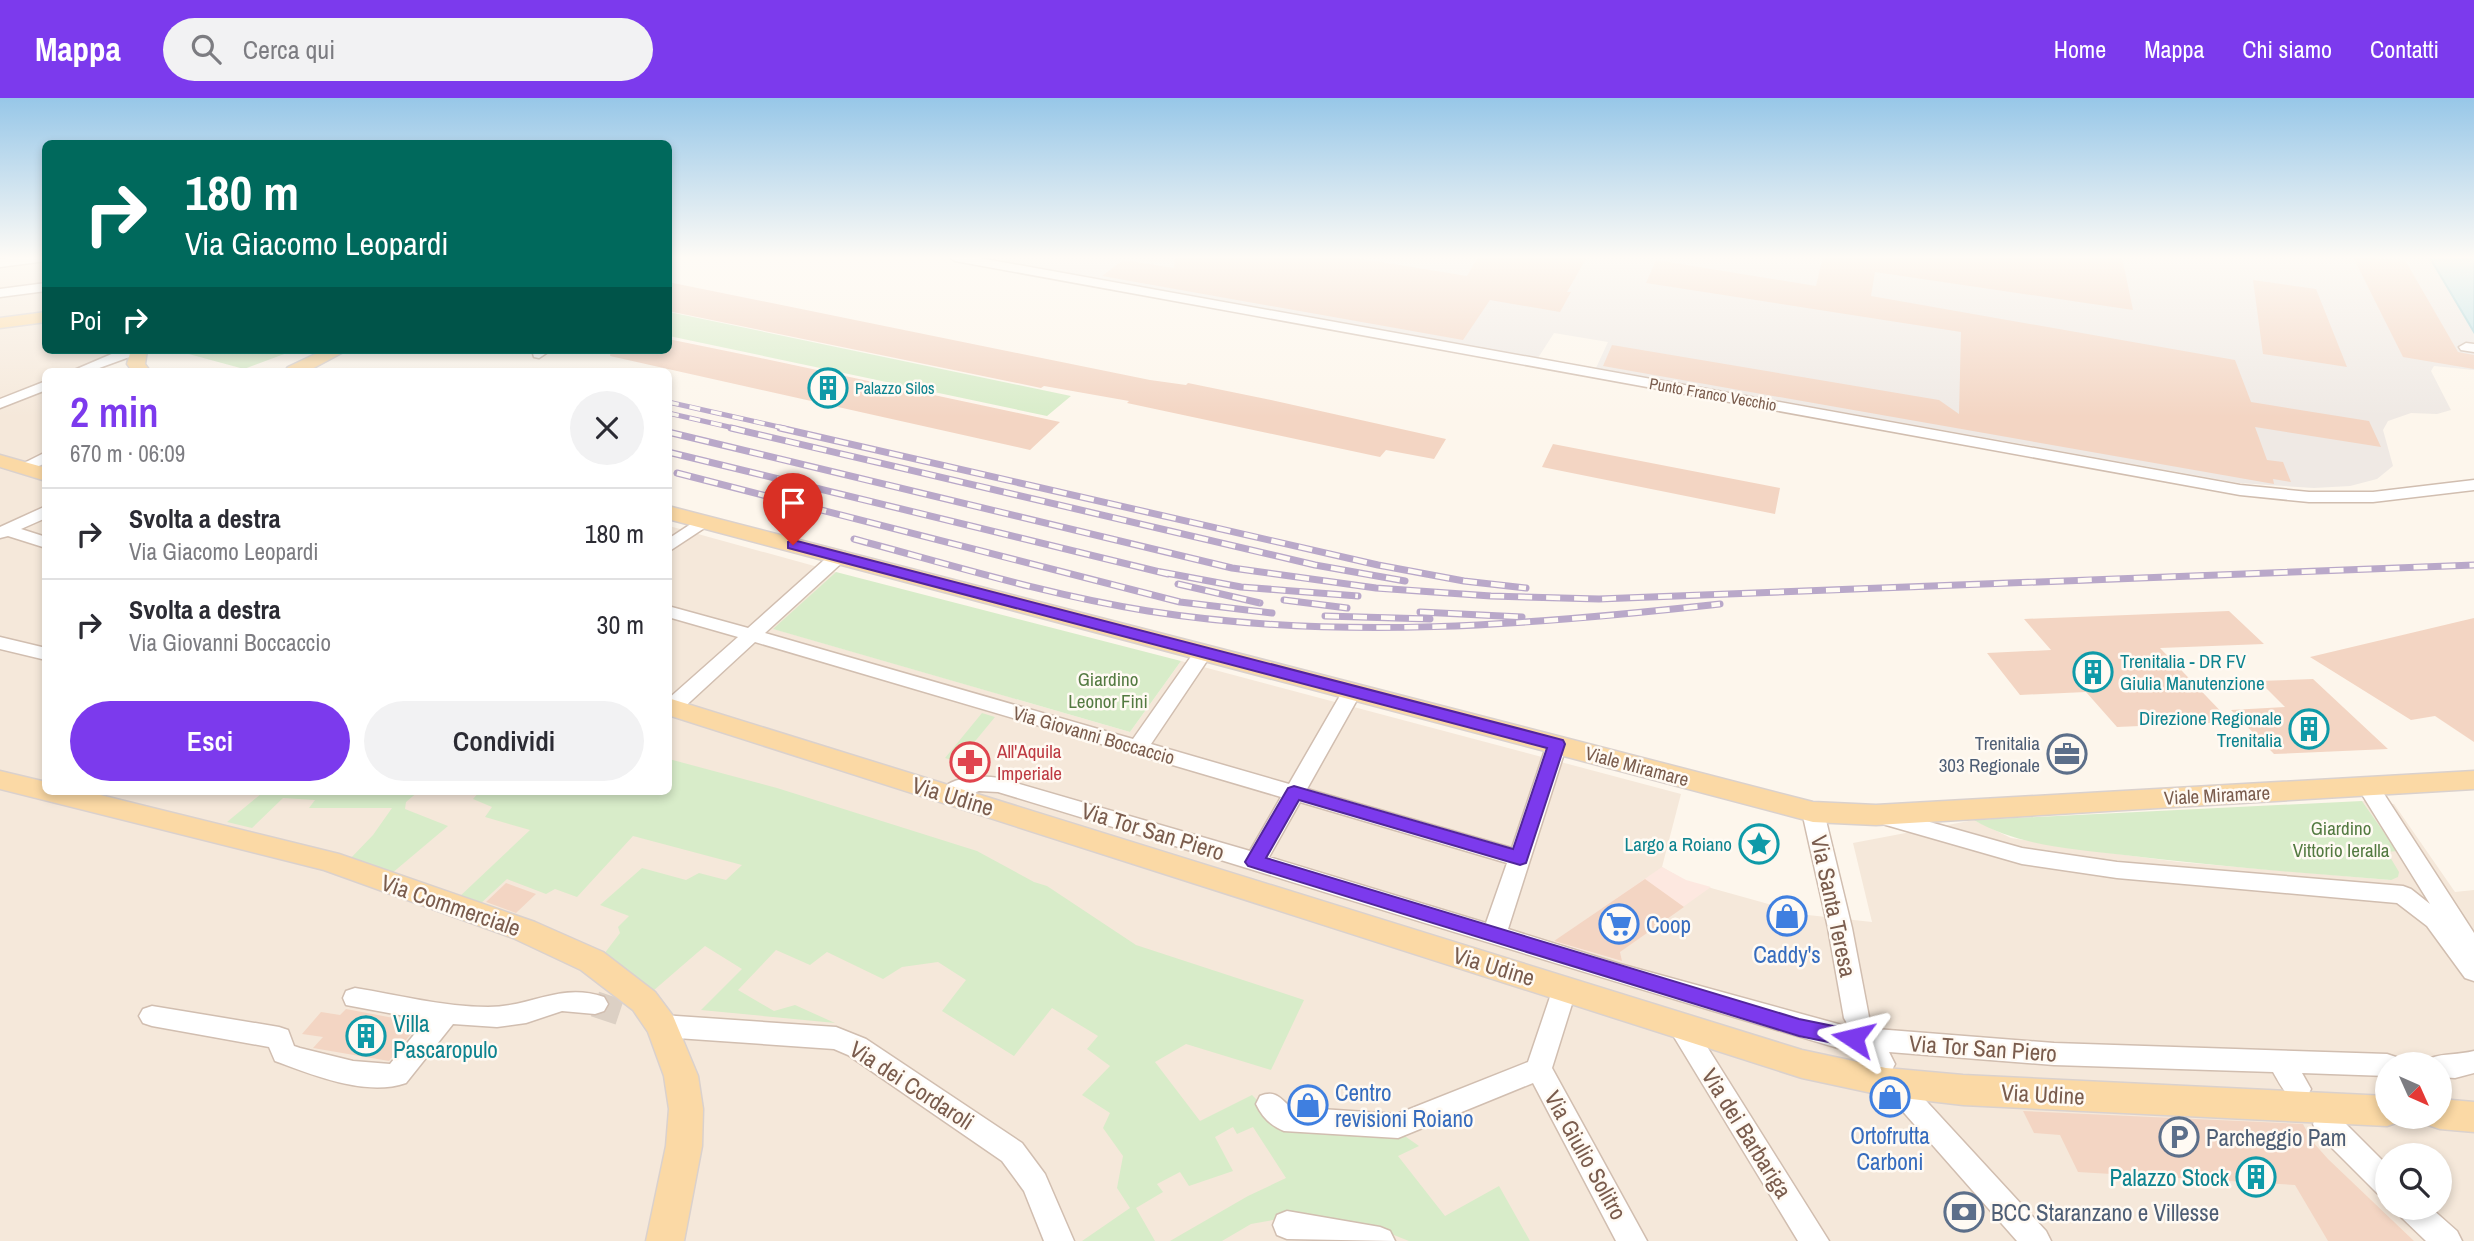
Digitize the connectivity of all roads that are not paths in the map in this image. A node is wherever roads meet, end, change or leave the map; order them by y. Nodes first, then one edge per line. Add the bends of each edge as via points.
1 (1250, 310) edge
2 (42, 318) edge
3 (0, 323) edge
4 (121, 354) edge
5 (330, 354) edge
6 (86, 368) edge
7 (300, 368) edge
8 (42, 387) edge
9 (0, 393) edge
10 (17, 397) junction
11 (0, 404) edge
12 (42, 459) edge
13 (0, 461) edge
14 (22, 468) junction
15 (42, 474) edge
16 (2474, 485) edge
17 (42, 513) edge
18 (672, 513) edge
19 (703, 521) junction
20 (4, 531) edge
21 (42, 542) edge
22 (672, 544) edge
23 (839, 556) junction
24 (672, 612) edge
25 (751, 635) junction
26 (0, 643) edge
27 (1203, 652) junction
28 (42, 653) edge
29 (1352, 691) junction
30 (672, 704) edge
31 (672, 707) edge
32 (1557, 744) junction
33 (1138, 747) junction
34 (0, 780) edge
35 (2474, 780) edge
36 (2369, 788) junction
37 (42, 790) edge
38 (1294, 793) junction
39 (61, 795) edge
40 (948, 795) junction
41 (1813, 812) junction
42 (1876, 815) junction
43 (1520, 858) junction
44 (1255, 862) junction
45 (1494, 935) junction
46 (2474, 953) edge
47 (2474, 971) edge
48 (1565, 988) junction
49 (355, 998) dead end
50 (595, 1004) tunnel mouth
51 (447, 1013) junction
52 (152, 1016) dead end
53 (646, 1016) junction
54 (1680, 1025) junction
55 (1867, 1040) junction
56 (2280, 1061) junction
57 (2474, 1062) edge
58 (1882, 1064) dead end
59 (2375, 1065) edge
60 (2452, 1067) edge
61 (1539, 1069) junction
62 (2298, 1089) dead end
63 (1908, 1098) dead end
64 (1269, 1104) dead end
65 (2375, 1112) edge
66 (2452, 1115) edge
67 (2334, 1116) junction
68 (2474, 1117) edge
69 (2375, 1169) edge
70 (2424, 1220) edge
71 (1287, 1225) dead end
72 (665, 1241) edge
73 (1059, 1241) edge
74 (1380, 1241) edge
75 (1632, 1241) edge
76 (1814, 1241) edge
77 (2036, 1241) edge
78 (2446, 1241) edge

1 - 16 street, Punto Franco Vecchio via 2240,490 2349,497
2 - 3 main road
4 - 6 street
5 - 7 main road
8 - 10 street
9 - 10 street
10 - 11 street
12 - 14 street
13 - 14 main road
14 - 15 main road
17 - 20 street
18 - 19 main road, Viale Miramare
19 - 22 street
19 - 23 main road, Viale Miramare
20 - 21 street
23 - 25 street
23 - 27 main road, Viale Miramare
24 - 25 street, Via Giovanni Boccaccio
25 - 30 street
25 - 33 street, Via Giovanni Boccaccio
26 - 28 street
27 - 29 main road, Viale Miramare
27 - 33 street
29 - 32 main road, Viale Miramare
29 - 38 street
31 - 40 main road, Via Udine
32 - 41 main road, Viale Miramare
32 - 43 street
33 - 38 street, Via Giovanni Boccaccio
34 - 37 main road, Via Commerciale
35 - 36 main road, Viale Miramare
36 - 42 main road, Viale Miramare
36 - 46 street
38 - 43 street, Via Giovanni Boccaccio
38 - 44 street
39 - 53 main road, Via Commerciale via 328,861 556,943 619,980
40 - 44 street, Via Tor San Piero via 963,785 992,783
40 - 48 main road, Via Udine
41 - 42 main road, Viale Miramare
41 - 55 street, Via Santa Teresa via 1857,1018
42 - 47 street, Viale Miramare via 2049,860 2403,895 2435,920
43 - 45 street
44 - 45 street, Via Tor San Piero
45 - 55 street, Via Tor San Piero via 1799,1027
48 - 54 main road, Via Udine
48 - 61 street, Via Giulio Solitro
49 - 51 street
50 - 51 street via 576,998 516,1015
51 - 52 street via 397,1075 374,1076 291,1056 284,1053 279,1038
53 - 72 main road, Via Commerciale via 681,1076 686,1109 682,1157
53 - 73 street, Via dei Cordaroli via 836,1038 857,1047 1012,1152 1035,1183
54 - 67 main road, Via Udine via 1802,1064 1895,1083
54 - 76 street, Via dei Barbariga
55 - 56 street, Via Tor San Piero via 2054,1054
55 - 58 street, Via Santa Teresa
56 - 59 street, Via Tor San Piero
56 - 62 street
57 - 60 street
61 - 64 street, Via Giulio Solitro via 1398,1126 1284,1119
61 - 75 street, Via Giulio Solitro
63 - 77 street
65 - 67 main road, Via Udine
66 - 68 main road
67 - 69 street
70 - 78 street
71 - 74 street

